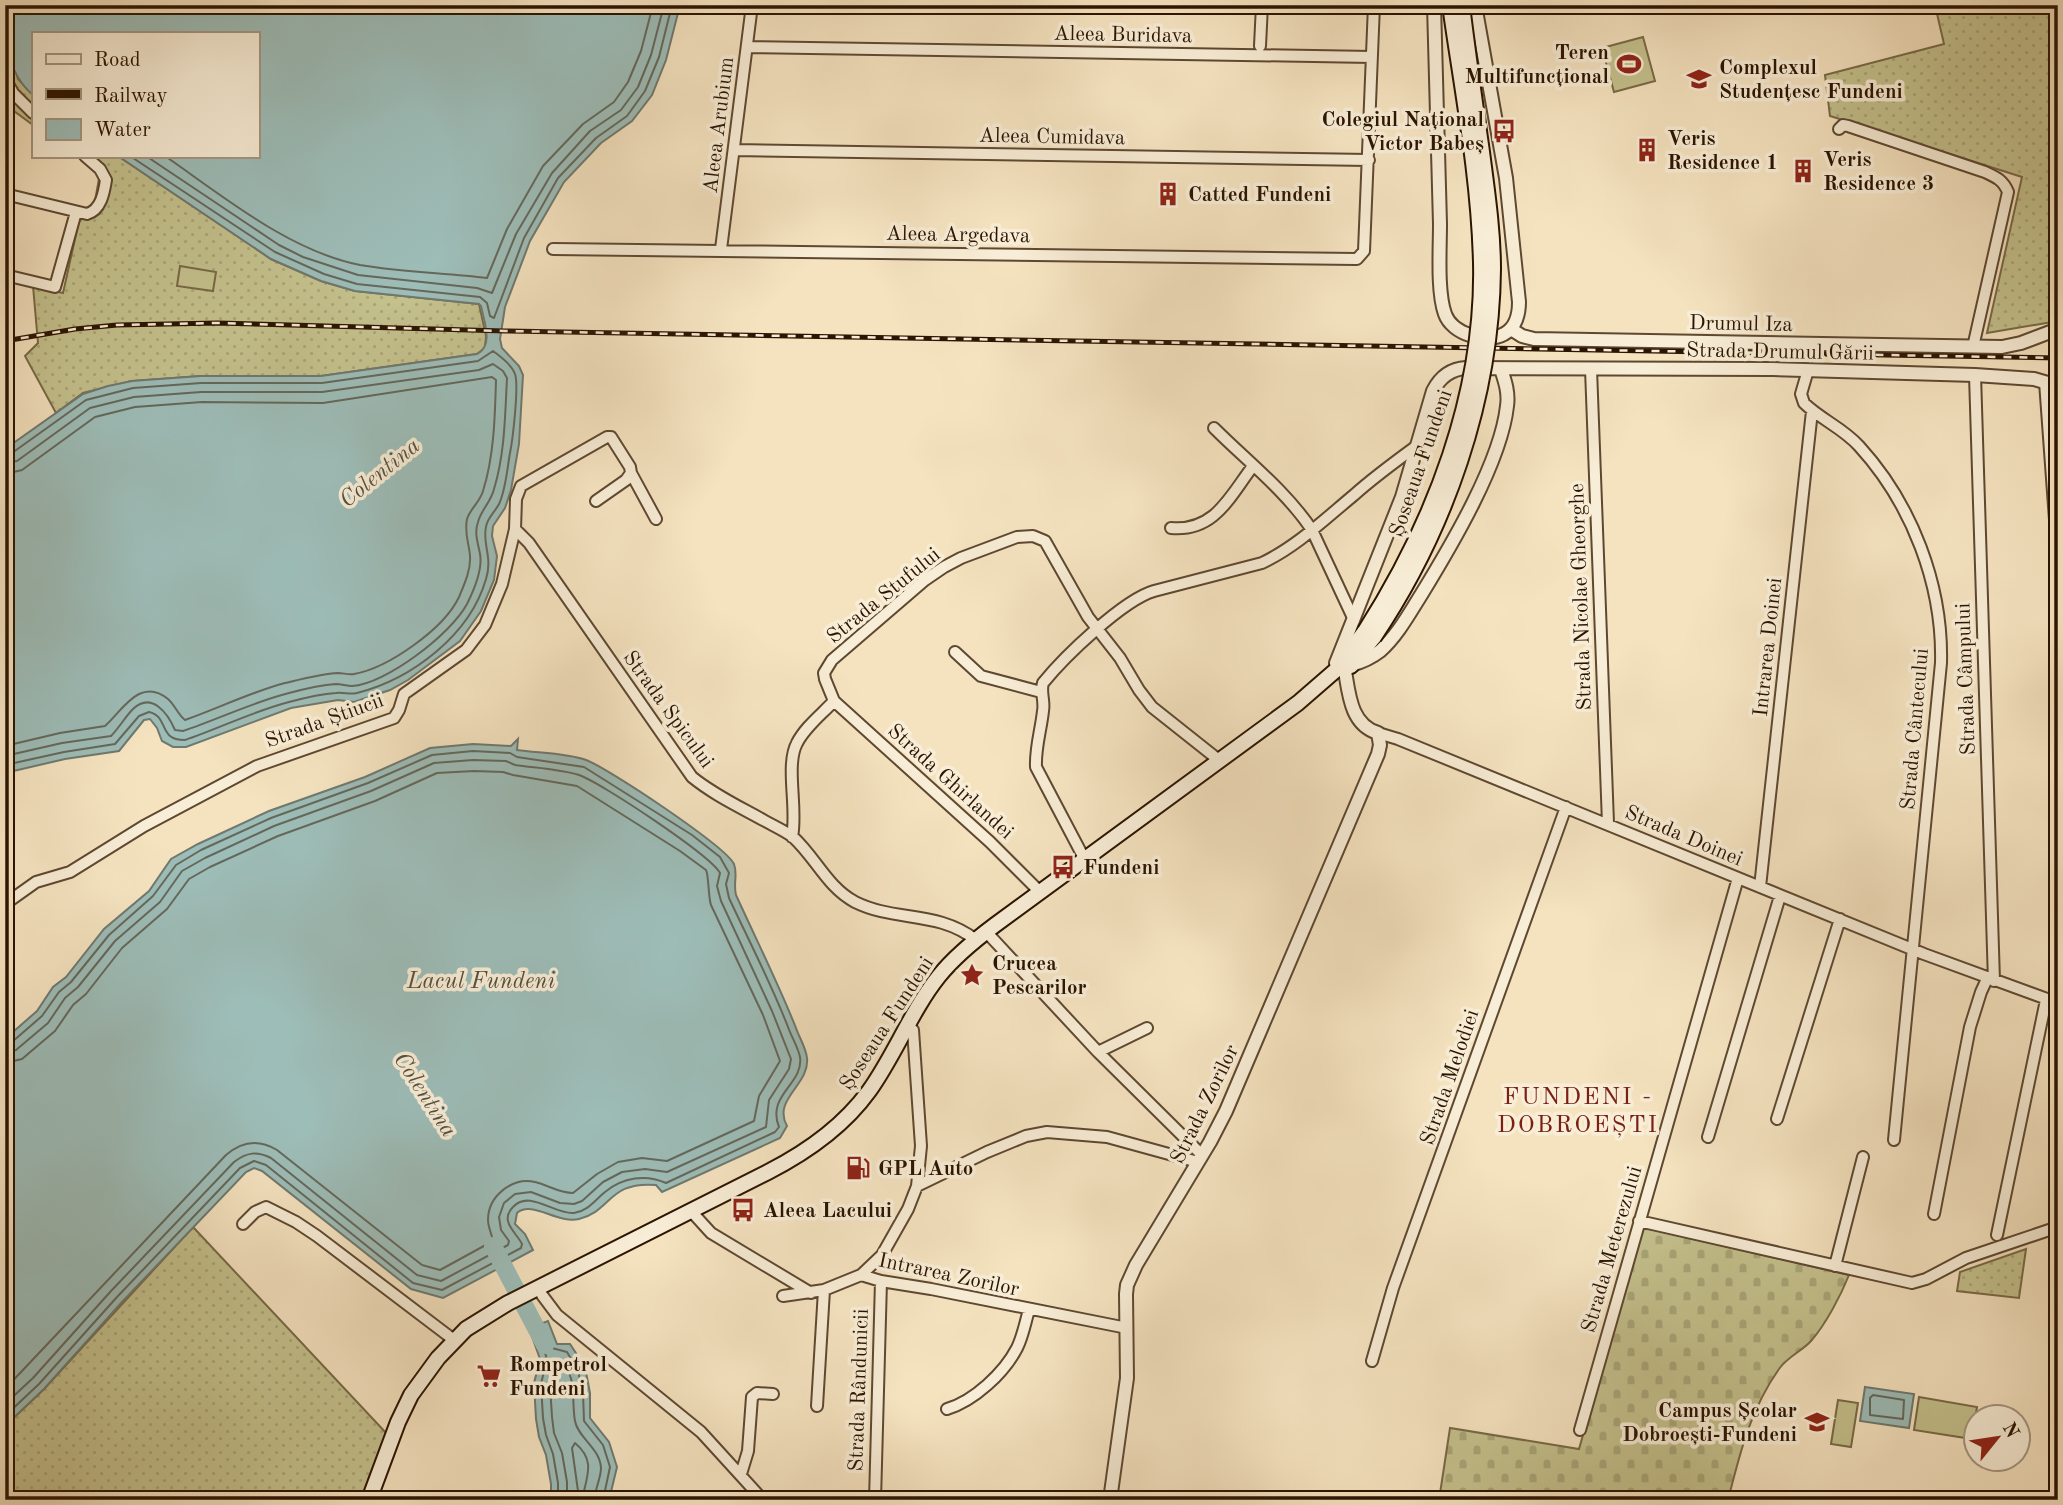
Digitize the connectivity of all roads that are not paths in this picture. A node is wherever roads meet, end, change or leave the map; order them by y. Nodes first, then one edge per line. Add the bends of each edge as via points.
1 (752, 5) edge
2 (1262, 5) edge
3 (1374, 5) edge
4 (1433, 5) edge
5 (1450, 5) edge
6 (1462, 5) edge
7 (1475, 5) edge
8 (1260, 46) dead end
9 (747, 47) junction
10 (1372, 57) junction
11 (6, 82) edge
12 (32, 112) edge
13 (1839, 130) dead end
14 (734, 150) junction
15 (87, 158) edge
16 (1369, 160) junction
17 (5, 194) edge
18 (76, 212) junction
19 (553, 249) dead end
20 (721, 249) junction
21 (5, 275) edge
22 (1511, 328) junction
23 (2058, 329) edge
24 (1973, 347) junction
25 (1501, 369) junction
26 (1591, 369) junction
27 (1808, 370) junction
28 (1975, 375) junction
29 (2051, 384) edge
30 (1812, 411) junction
31 (1214, 428) dead end
32 (1418, 445) junction
33 (1253, 466) junction
34 (631, 473) junction
35 (596, 501) dead end
36 (656, 519) dead end
37 (1171, 528) dead end
38 (514, 529) junction
39 (1312, 530) junction
40 (2058, 561) edge
41 (1354, 620) junction
42 (1097, 629) junction
43 (1369, 634) junction
44 (955, 652) dead end
45 (1348, 668) junction
46 (1329, 676) junction
47 (1041, 692) junction
48 (834, 701) junction
49 (1378, 733) junction
50 (1220, 761) junction
51 (1566, 807) junction
52 (1608, 823) junction
53 (792, 837) junction
54 (1085, 860) junction
55 (1738, 878) junction
56 (1760, 887) junction
57 (1040, 892) junction
58 (1780, 896) junction
59 (5, 904) edge
60 (1840, 919) junction
61 (991, 937) junction
62 (976, 940) junction
63 (1912, 949) junction
64 (1991, 980) junction
65 (2052, 1002) edge
66 (1147, 1028) dead end
67 (913, 1030) junction
68 (1098, 1052) junction
69 (1777, 1119) dead end
70 (1708, 1137) dead end
71 (1894, 1140) dead end
72 (1863, 1157) dead end
73 (1200, 1158) junction
74 (917, 1186) junction
75 (693, 1214) junction
76 (1934, 1214) dead end
77 (1639, 1221) junction
78 (243, 1224) dead end
79 (2058, 1227) edge
80 (1997, 1235) dead end
81 (1835, 1266) junction
82 (861, 1275) junction
83 (881, 1281) junction
84 (824, 1290) junction
85 (539, 1293) junction
86 (811, 1293) junction
87 (783, 1296) dead end
88 (1029, 1310) junction
89 (480, 1325) junction
90 (1127, 1328) junction
91 (454, 1340) junction
92 (1373, 1361) dead end
93 (773, 1394) dead end
94 (817, 1406) dead end
95 (947, 1409) dead end
96 (1580, 1430) dead end
97 (741, 1474) junction
98 (369, 1500) edge
99 (379, 1500) edge
100 (763, 1500) edge
101 (875, 1500) edge
102 (1110, 1500) edge

1 - 9 street, Aleea Arubium
2 - 8 street
3 - 10 street
4 - 22 street via 1445,314 1455,328 1469,335 1499,336
5 - 43 main road, Șoseaua Fundeni, bridge via 1480,230 1481,294 1474,358 1458,425 1427,515
6 - 43 main road, Șoseaua Fundeni, bridge via 1491,232 1492,296 1485,359 1470,427 1439,516 1412,575
7 - 22 street via 1512,221 1520,302
9 - 10 street, Aleea Buridava
9 - 14 street, Aleea Arubium
10 - 16 street
11 - 12 street
13 - 24 street via 1848,126 1985,172 2006,186
14 - 16 street, Aleea Cumidava
14 - 20 street, Aleea Arubium
15 - 18 street via 104,173 105,187 95,210
16 - 20 street, Aleea Argedava via 1364,251 1353,260
17 - 18 street
18 - 21 street via 55,288
19 - 20 street, Aleea Argedava
22 - 24 street, Drumul Iza via 1534,339
23 - 24 street, Drumul Iza via 2010,346
25 - 26 street, Strada Drumul Gării
25 - 32 street, Șoseaua Fundeni via 1458,369 1445,375 1433,391
25 - 45 street, Șoseaua Fundeni via 1508,398 1504,420 1472,502 1391,639 1371,657
26 - 27 street, Strada Drumul Gării
26 - 52 street, Strada Nicolae Gheorghe
27 - 28 street, Strada Drumul Gării
27 - 30 street via 1801,394
28 - 29 street, Strada Drumul Gării
28 - 64 street, Strada Câmpului
29 - 40 street
30 - 56 street, Intrarea Doinei
30 - 63 street, Strada Cântecului via 1858,444 1889,487 1911,526 1938,603 1941,663
31 - 33 street
32 - 39 street
32 - 41 street, Șoseaua Fundeni
33 - 37 street via 1211,519 1192,527
33 - 39 street
34 - 35 street
34 - 36 street
34 - 38 street, Strada Știucii via 614,439 607,437 521,486
38 - 53 street, Strada Spicului via 692,777
38 - 59 street, Strada Știucii via 502,584 485,625 466,650 404,694 394,718 257,766 144,826 70,872 36,882
39 - 41 street
39 - 42 street via 1262,563 1146,593
41 - 46 street, Șoseaua Fundeni
42 - 47 street via 1048,676
42 - 48 street, Strada Stufului via 1045,541 1017,537 944,567 832,660 825,679
42 - 50 street via 1152,707
43 - 45 main road, Șoseaua Fundeni
43 - 46 main road, Șoseaua Fundeni
44 - 47 street via 981,676
45 - 49 street, Strada Doinei via 1357,717 1364,727
45 - 61 main road, Șoseaua Fundeni via 1282,724
46 - 50 main road, Șoseaua Fundeni
47 - 54 street via 1044,706 1036,767
48 - 53 street via 794,750
48 - 57 street, Strada Ghirlandei
49 - 51 street, Strada Doinei
49 - 73 street, Strada Zorilor via 1378,754 1233,1097
50 - 54 main road, Șoseaua Fundeni
51 - 52 street, Strada Doinei
51 - 92 street, Strada Melodiei via 1393,1288
52 - 55 street, Strada Doinei
53 - 62 street, Strada Spicului via 830,882 857,903 941,921
54 - 57 main road, Șoseaua Fundeni
55 - 56 street, Strada Doinei
55 - 77 street, Strada Meterezului
56 - 58 street, Strada Doinei
57 - 62 main road, Șoseaua Fundeni
58 - 60 street, Strada Doinei
58 - 70 street
60 - 63 street, Strada Doinei
60 - 69 street
61 - 67 main road, Șoseaua Fundeni via 945,978
61 - 68 street
62 - 75 main road, Șoseaua Fundeni via 934,983 869,1091 840,1123 797,1156
63 - 64 street, Strada Doinei
63 - 71 street, Strada Cântecului
64 - 65 street, Strada Doinei
64 - 76 street via 1970,1027
65 - 80 street, Strada Doinei
66 - 68 street
67 - 74 street via 921,1146
67 - 75 main road, Șoseaua Fundeni via 874,1095 835,1138 794,1167
68 - 73 street
72 - 81 street
73 - 74 street via 1107,1137 1048,1132 1026,1136
73 - 90 street, Strada Zorilor via 1131,1274 1126,1294
74 - 82 street via 890,1244
75 - 85 main road, Șoseaua Fundeni
75 - 86 street via 711,1233
77 - 81 street
77 - 96 street, Strada Meterezului
78 - 91 street via 266,1207 296,1222
79 - 81 street via 1966,1258 1919,1282
82 - 83 street, Intrarea Zorilor
82 - 84 street
83 - 88 street, Intrarea Zorilor
83 - 101 street, Strada Rândunicii
84 - 86 street
84 - 94 street
85 - 89 main road, Șoseaua Fundeni
85 - 97 street via 551,1310 701,1432
86 - 87 street
88 - 90 street, Intrarea Zorilor
88 - 95 street, Intrarea Zorilor via 1017,1347 1005,1366 965,1403
89 - 91 main road, Șoseaua Fundeni
89 - 99 main road, Șoseaua Fundeni via 423,1394 405,1428
90 - 102 street, Strada Zorilor via 1128,1378
91 - 98 main road, Șoseaua Fundeni via 411,1395
93 - 97 street via 751,1397 748,1451
97 - 100 street

